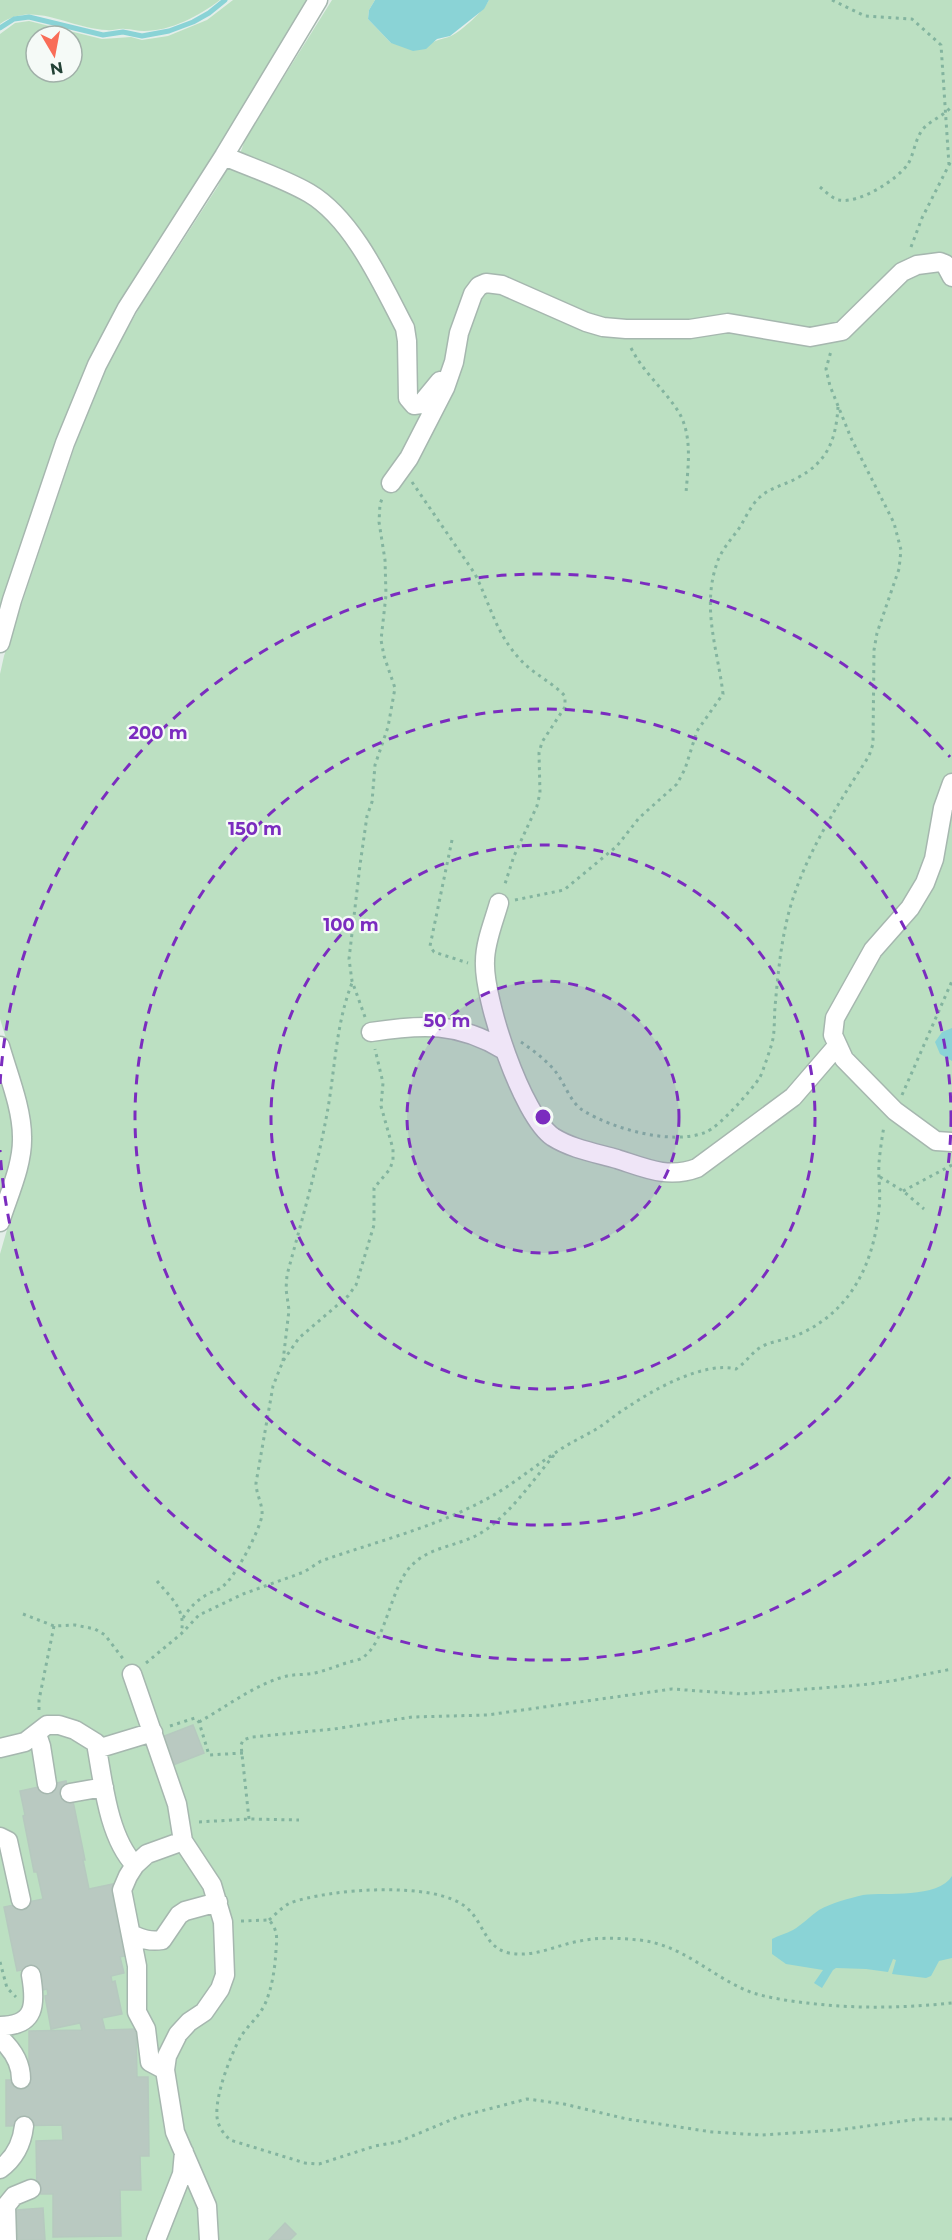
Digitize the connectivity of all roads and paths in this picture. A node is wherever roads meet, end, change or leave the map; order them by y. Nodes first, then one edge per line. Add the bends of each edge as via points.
1 (318, 0) edge
2 (831, 0) edge
3 (952, 106) edge
4 (946, 113) junction
5 (224, 156) junction
6 (952, 159) edge
7 (949, 165) junction
8 (820, 187) dead end
9 (909, 268) junction
10 (952, 277) edge
11 (626, 330) junction
12 (842, 331) junction
13 (454, 362) junction
14 (838, 407) junction
15 (402, 467) junction
16 (391, 483) joint
17 (686, 493) dead end
18 (0, 643) edge
19 (952, 783) edge
20 (452, 840) dead end
21 (499, 903) junction
22 (485, 968) junction
23 (352, 981) junction
24 (952, 981) edge
25 (497, 1027) junction
26 (371, 1032) junction
27 (0, 1046) edge
28 (837, 1046) junction
29 (504, 1050) junction
30 (892, 1107) junction
31 (952, 1142) edge
32 (952, 1165) edge
33 (880, 1177) junction
34 (903, 1191) junction
35 (924, 1209) dead end
36 (0, 1222) edge
37 (283, 1361) junction
38 (558, 1451) junction
39 (157, 1581) dead end
40 (23, 1614) dead end
41 (183, 1618) junction
42 (54, 1626) junction
43 (181, 1634) junction
44 (952, 1669) edge
45 (132, 1674) junction
46 (199, 1722) junction
47 (41, 1730) junction
48 (153, 1732) junction
49 (0, 1748) edge
50 (97, 1749) junction
51 (243, 1754) junction
52 (47, 1784) dead end
53 (104, 1786) junction
54 (70, 1793) dead end
55 (249, 1819) junction
56 (299, 1820) dead end
57 (182, 1832) junction
58 (0, 1837) edge
59 (135, 1865) junction
60 (21, 1900) dead end
61 (218, 1902) junction
62 (269, 1920) junction
63 (223, 1922) junction
64 (131, 1934) junction
65 (31, 1975) dead end
66 (952, 2002) edge
67 (0, 2026) edge
68 (0, 2038) edge
69 (165, 2070) junction
70 (21, 2079) dead end
71 (952, 2119) edge
72 (24, 2126) dead end
73 (184, 2152) junction
74 (0, 2169) edge
75 (31, 2189) dead end
76 (7, 2240) edge
77 (156, 2240) edge
78 (209, 2240) edge

1 - 5 street
2 - 4 path via 865,16 912,19 937,41 941,45
3 - 4 path
4 - 7 path
4 - 8 path via 922,130 909,162 885,185 867,195 842,201
5 - 13 street via 308,193 344,226 405,328 406,386 414,405 428,398
5 - 18 street via 133,298 97,365 65,443
6 - 7 path
7 - 9 path via 913,240
9 - 10 street via 940,262
9 - 12 street
11 - 12 street via 690,329 728,323 810,337
11 - 13 street via 586,322 502,285 486,283 473,294
11 - 17 path via 638,360 679,412 685,426 689,457
12 - 14 path via 826,369
13 - 15 street via 445,388
14 - 21 path via 837,430 823,457 797,478 759,497 720,554 712,585 710,619 722,697 697,731 677,784 639,818 617,846 564,890
14 - 25 path via 894,523 901,558 876,642 873,744 828,820 790,907 772,1044 761,1076 708,1132 660,1136 623,1128 582,1111 557,1073 541,1057
15 - 16 street
15 - 21 path via 475,574 497,629 518,658 565,696 566,707 542,742 537,806 514,856
16 - 23 path via 380,504 387,582 381,640 395,696 375,765 361,855 349,959
19 - 28 street via 925,883 910,908 873,950 835,1018
20 - 22 path via 430,946 434,952
21 - 22 street
22 - 25 street
23 - 26 path
23 - 37 path via 345,999 315,1170 287,1275 289,1310
24 - 30 path via 922,1053
25 - 29 street
26 - 29 street via 420,1026 456,1029
26 - 37 path via 383,1083 381,1106 393,1161 374,1188 374,1225 356,1285 299,1338
27 - 36 street via 22,1136 21,1156
28 - 29 street via 793,1097 696,1168 682,1174 663,1173 553,1137 534,1113
28 - 30 street via 843,1059
30 - 31 street via 936,1141
30 - 33 path via 879,1164
32 - 34 path
33 - 34 path
33 - 38 path via 870,1258 861,1278 833,1313 803,1333 764,1345 736,1369 710,1367 652,1393
34 - 35 path
37 - 41 path via 273,1386 256,1483 262,1510 260,1523 231,1579 202,1597
38 - 43 path via 457,1514 321,1561 304,1572 243,1594 199,1615
38 - 46 path via 484,1531 466,1541 433,1550 410,1567 403,1575 380,1633 362,1658 313,1674 288,1676 230,1701
39 - 41 path via 179,1607
40 - 42 path
41 - 43 path
42 - 45 path via 84,1626 105,1635
42 - 47 path via 39,1700
43 - 45 path
44 - 51 path via 861,1685 742,1694 672,1689 487,1715 412,1717 252,1737 243,1740
45 - 48 street
46 - 48 path via 195,1718
46 - 51 path via 209,1755
47 - 49 street via 25,1742
47 - 50 street via 47,1725 75,1730 96,1743
47 - 52 street
48 - 50 street
48 - 57 street
50 - 53 street
51 - 55 path
53 - 54 street
53 - 59 street via 119,1842
55 - 56 path
55 - 57 path
57 - 59 street
57 - 61 street
58 - 60 street via 8,1841
59 - 64 street via 122,1890
61 - 63 street
61 - 64 street via 179,1915 162,1940 153,1942
62 - 63 path
62 - 66 path via 289,1904 331,1894 368,1890 430,1893 448,1897 468,1909 490,1943 507,1953 535,1954 581,1940 641,1940 675,1949 754,1993 789,2001 845,2008 906,2008
62 - 71 path via 277,1934 268,1995 240,2038 221,2087 217,2116 230,2140 305,2163 319,2164 398,2142 458,2118 527,2099 712,2132 838,2130 919,2119
63 - 69 street via 225,1975 220,1989 204,2012 178,2034
64 - 69 street via 137,1966 137,2013 146,2029 150,2062
65 - 67 street via 34,1995 30,2016
68 - 70 street via 12,2048
69 - 73 street via 175,2132
72 - 74 street via 17,2151
73 - 77 street via 182,2174
73 - 78 street via 207,2206
75 - 76 street via 14,2196 6,2206

